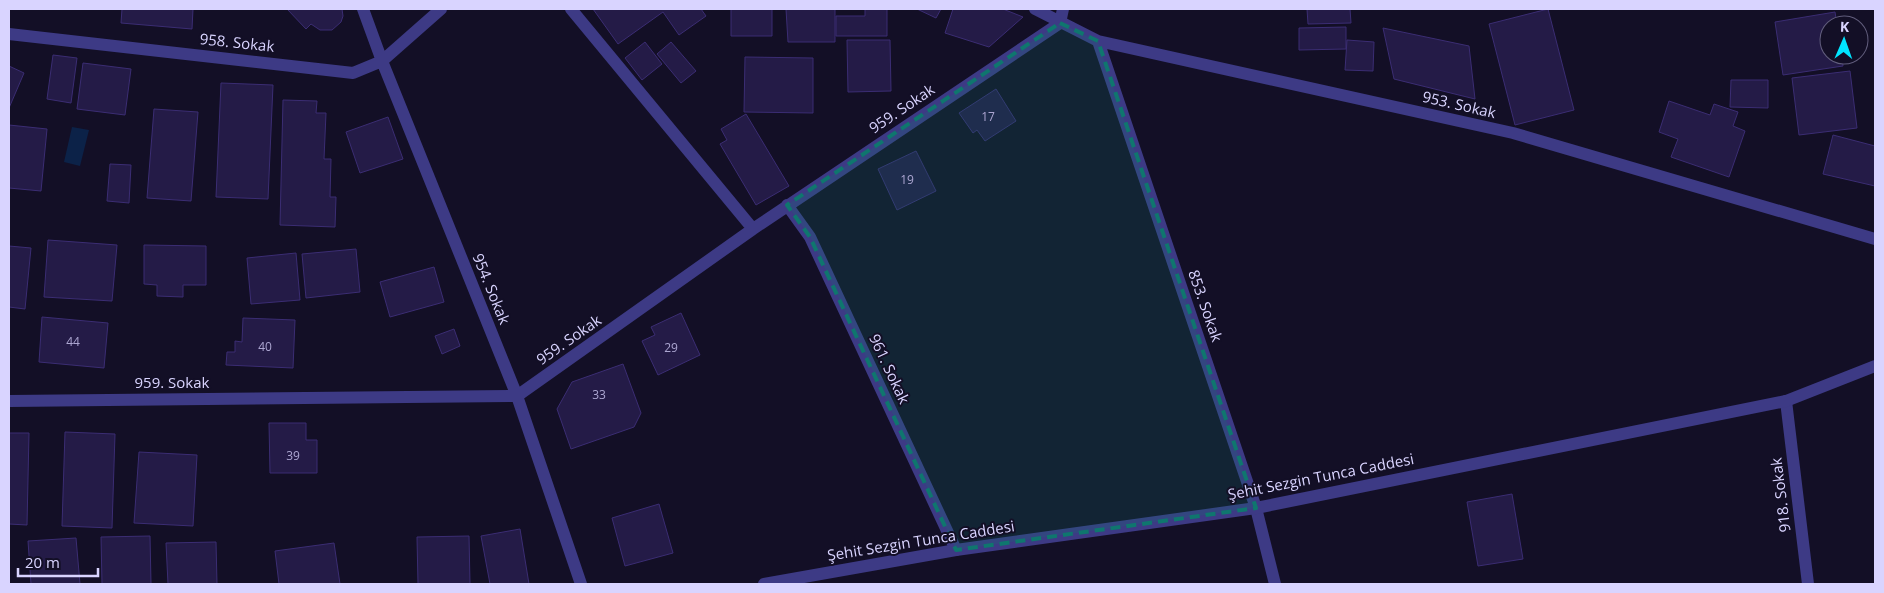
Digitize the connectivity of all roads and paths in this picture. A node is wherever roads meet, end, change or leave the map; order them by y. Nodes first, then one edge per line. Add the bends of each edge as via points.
1 (363, 9) edge
2 (441, 9) edge
3 (571, 9) edge
4 (1035, 9) edge
5 (1063, 9) edge
6 (1060, 23) junction
7 (9, 34) edge
8 (1098, 41) junction
9 (382, 61) junction
10 (787, 205) junction
11 (753, 229) junction
12 (1875, 240) edge
13 (1875, 366) edge
14 (517, 396) junction
15 (9, 401) edge
16 (1786, 401) junction
17 (1256, 508) junction
18 (956, 550) junction
19 (581, 584) edge
20 (764, 584) edge
21 (1275, 584) edge
22 (1808, 584) edge

1 - 9 street, 954. Sokak
2 - 9 street, 958. Sokak
3 - 11 street
4 - 6 street, 953. Sokak
5 - 6 street
6 - 8 street, 953. Sokak
6 - 10 street, 959. Sokak
7 - 9 street, 958. Sokak via 353,73
8 - 12 street, 953. Sokak via 1513,134
8 - 17 street, 853. Sokak
9 - 14 street, 954. Sokak
10 - 11 street, 959. Sokak
10 - 18 street, 961. Sokak via 810,237
11 - 14 street, 959. Sokak
13 - 16 street, Şehit Sezgin Tunca Caddesi
14 - 15 street, 959. Sokak
14 - 19 street, 954. Sokak
16 - 17 street, Şehit Sezgin Tunca Caddesi
16 - 22 street, 918. Sokak
17 - 18 street, Şehit Sezgin Tunca Caddesi
17 - 21 street, 853. Sokak
18 - 20 street, Şehit Sezgin Tunca Caddesi

